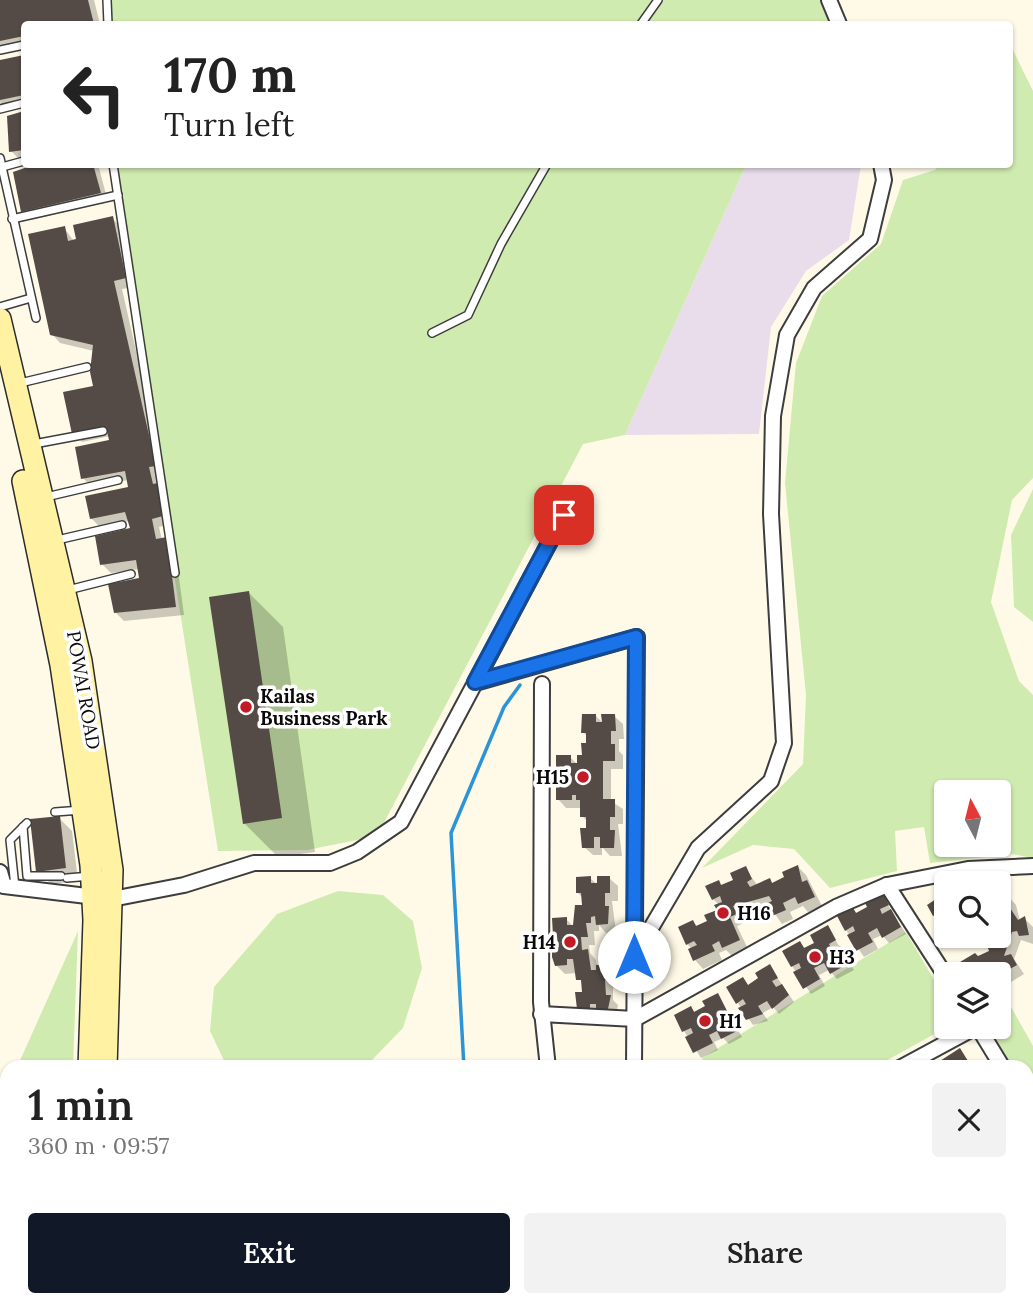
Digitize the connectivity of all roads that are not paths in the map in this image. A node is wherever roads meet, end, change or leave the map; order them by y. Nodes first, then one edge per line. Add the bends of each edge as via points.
1 (107, 0) edge
2 (658, 0) edge
3 (829, 0) edge
4 (108, 21) edge
5 (643, 21) edge
6 (838, 21) edge
7 (21, 46) edge
8 (0, 50) edge
9 (21, 104) edge
10 (0, 109) edge
11 (0, 158) edge
12 (21, 162) edge
13 (2, 167) junction
14 (114, 168) edge
15 (545, 168) edge
16 (882, 168) edge
17 (118, 195) junction
18 (12, 219) junction
19 (31, 298) junction
20 (0, 307) edge
21 (36, 318) dead end
22 (0, 319) edge
23 (432, 333) dead end
24 (87, 367) dead end
25 (8, 381) edge
26 (103, 430) dead end
27 (30, 444) junction
28 (118, 480) dead end
29 (35, 500) junction
30 (564, 515) dead end
31 (122, 525) dead end
32 (52, 541) junction
33 (175, 573) dead end
34 (131, 574) dead end
35 (64, 591) junction
36 (475, 682) junction
37 (542, 684) dead end
38 (83, 810) junction
39 (55, 812) dead end
40 (1033, 866) edge
41 (0, 872) edge
42 (91, 876) junction
43 (887, 885) junction
44 (15, 888) junction
45 (102, 898) junction
46 (634, 957) junction
47 (937, 962) edge
48 (541, 1014) junction
49 (635, 1019) junction
50 (954, 1039) edge
51 (985, 1039) edge
52 (90, 1060) edge
53 (104, 1060) edge
54 (547, 1060) edge
55 (634, 1060) edge
56 (915, 1060) edge
57 (998, 1060) edge

1 - 4 lane
2 - 5 lane
3 - 6 street
7 - 8 lane
9 - 10 lane
11 - 13 lane
12 - 13 lane
13 - 18 lane
14 - 17 lane
15 - 23 lane via 501,244 468,315
16 - 46 street via 884,180 870,239 814,288 787,335 773,416 771,514 784,743 771,782 698,848
17 - 18 lane
17 - 33 lane
18 - 19 lane
19 - 20 lane
19 - 21 lane
22 - 25 main road, POWAI ROAD
24 - 25 lane
25 - 27 main road, POWAI ROAD
25 - 29 main road, POWAI ROAD
26 - 27 lane
27 - 29 main road, POWAI ROAD
28 - 29 lane
29 - 32 main road, POWAI ROAD
29 - 38 main road, POWAI ROAD
30 - 36 street
31 - 32 lane
32 - 35 main road, POWAI ROAD
34 - 35 lane
35 - 45 main road, POWAI ROAD via 85,688 113,870
36 - 45 street via 401,822 357,852 330,863 254,863 184,884
36 - 46 street via 636,637
37 - 48 street
38 - 39 lane
38 - 42 main road, POWAI ROAD
40 - 43 street via 968,869
41 - 44 street via 4,886
42 - 44 lane via 27,876 25,825 10,840
42 - 45 main road, POWAI ROAD
43 - 47 street
43 - 49 street via 802,925
44 - 45 street
45 - 52 main road, POWAI ROAD
45 - 53 main road, POWAI ROAD
46 - 49 street
48 - 49 street
48 - 54 street
49 - 55 street
50 - 56 street
51 - 57 street

